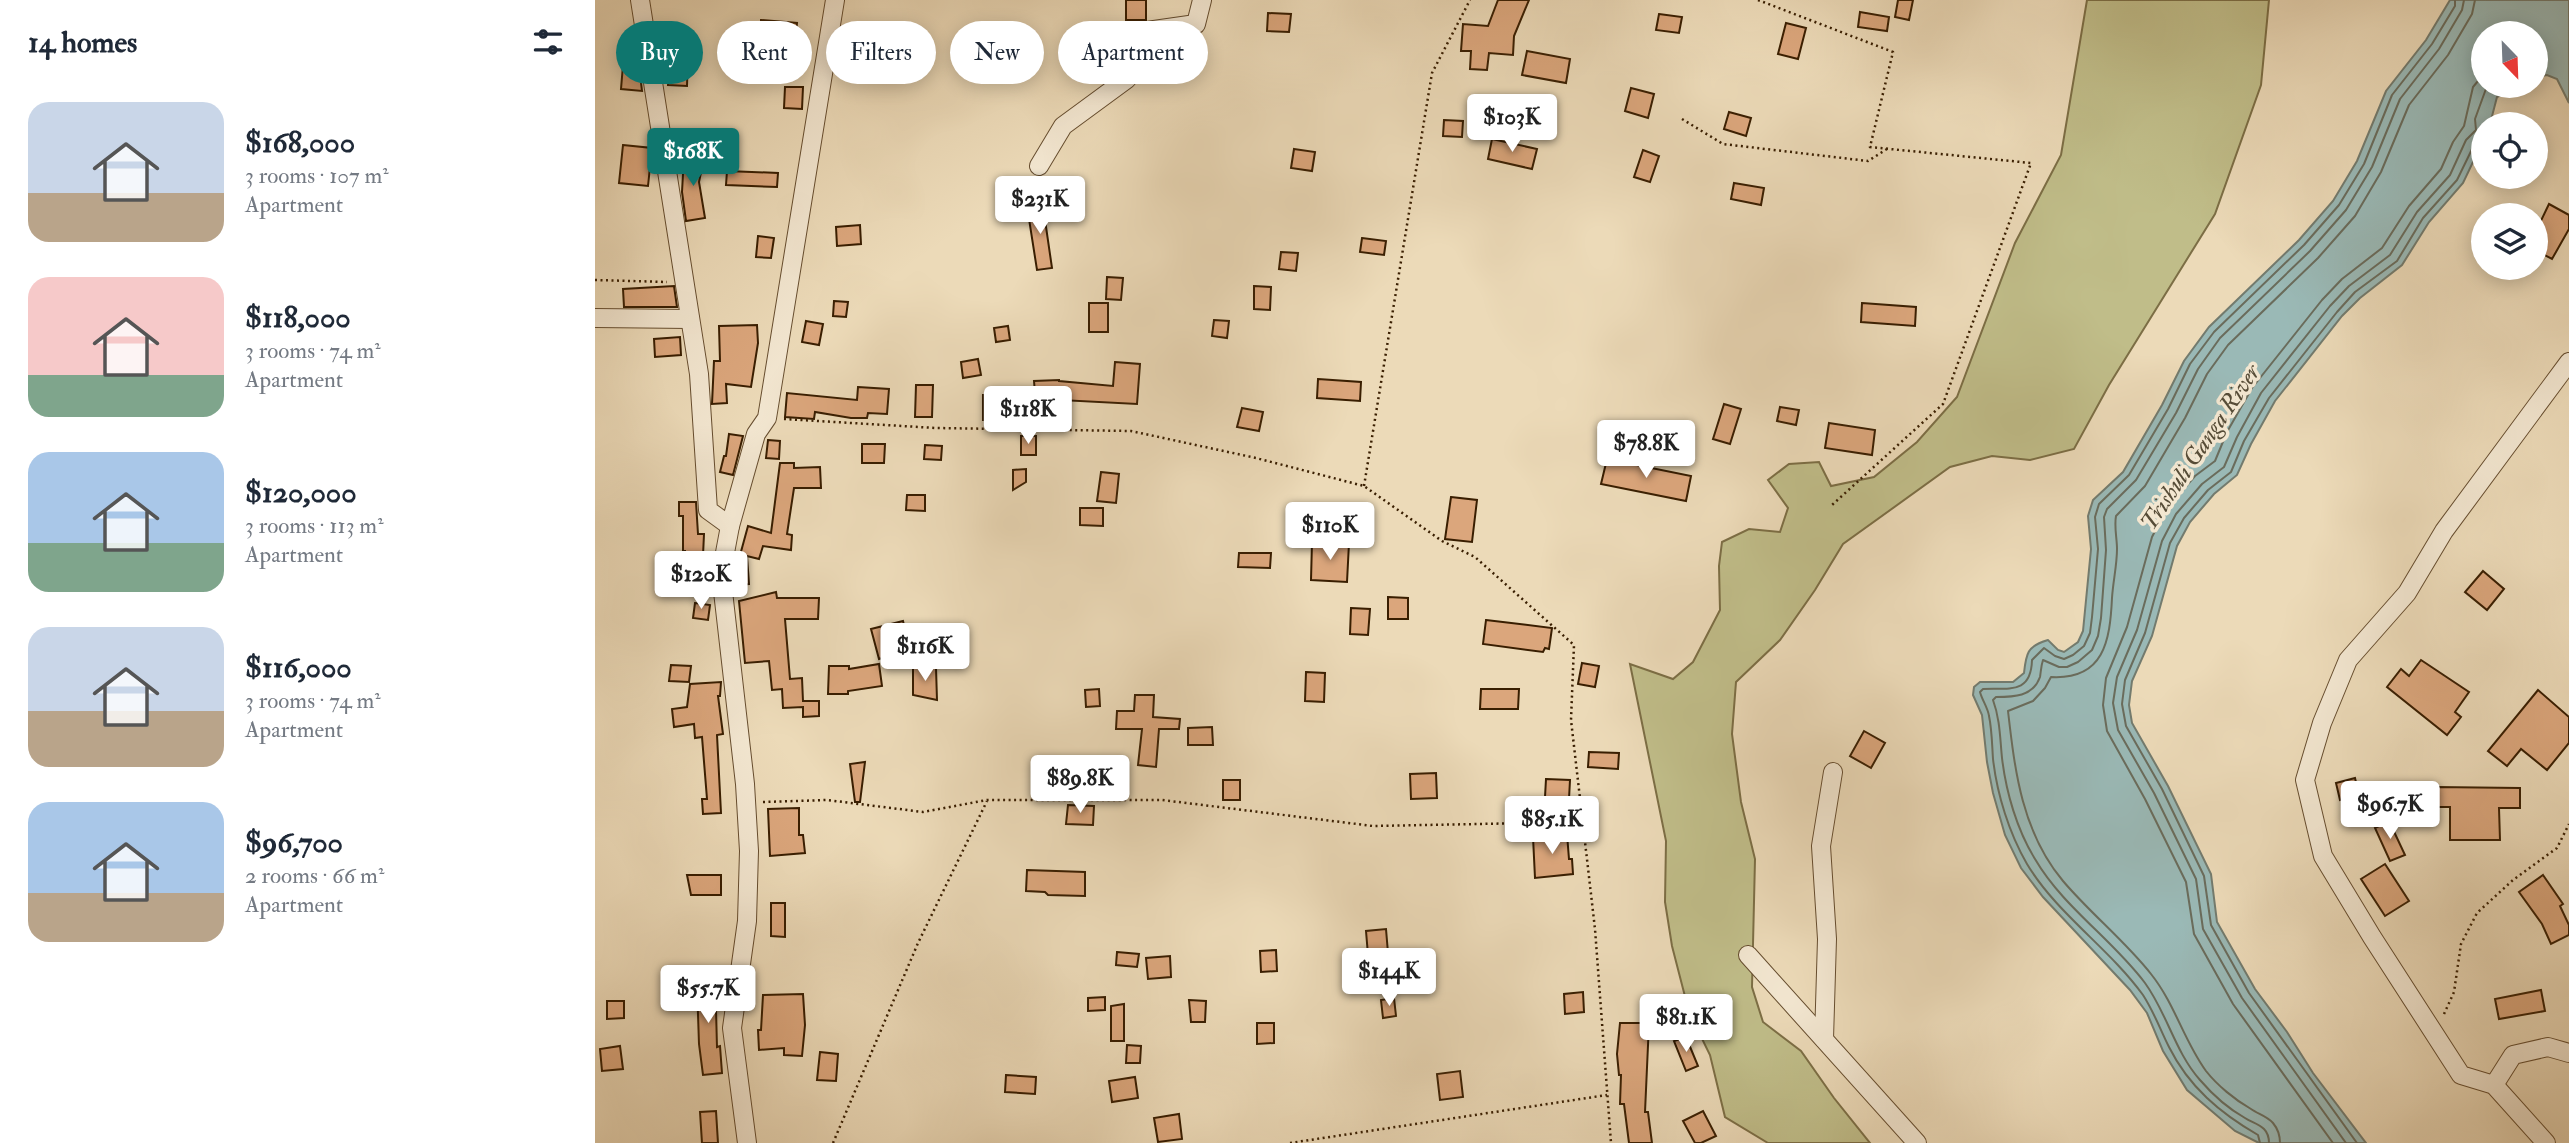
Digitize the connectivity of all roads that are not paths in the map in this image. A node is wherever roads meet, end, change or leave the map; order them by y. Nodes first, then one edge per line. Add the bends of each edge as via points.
1 (640, 0) edge
2 (835, 0) edge
3 (1202, 0) edge
4 (1039, 166) dead end
5 (595, 318) edge
6 (690, 318) junction
7 (2569, 362) edge
8 (730, 526) junction
9 (1833, 772) dead end
10 (1748, 955) dead end
11 (1823, 1039) junction
12 (2569, 1053) edge
13 (2494, 1085) junction
14 (747, 1143) edge
15 (1917, 1143) edge
16 (2546, 1143) edge

1 - 6 street
2 - 8 street via 767,418 756,434
3 - 4 street via 1196,24 1133,33 1127,79 1063,126
5 - 6 street
6 - 8 street via 703,416 708,510
7 - 13 street via 2444,531 2407,593 2348,660 2305,780 2323,856 2461,1075
8 - 14 street via 721,574 749,851 747,922 732,1028
9 - 11 street via 1821,846 1827,939
10 - 11 street
11 - 15 street
12 - 13 street via 2548,1046 2512,1055
13 - 16 street

